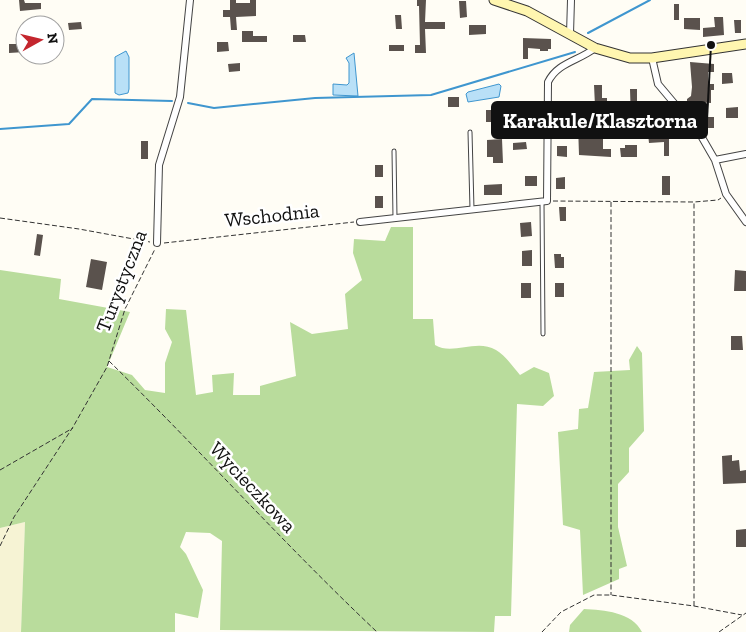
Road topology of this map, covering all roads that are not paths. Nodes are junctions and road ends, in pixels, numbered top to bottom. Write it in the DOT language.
graph roads {
  1 [pos="190,0"];
  2 [pos="494,0"];
  3 [pos="571,0"];
  4 [pos="570,34"];
  5 [pos="746,44"];
  6 [pos="595,48"];
  7 [pos="652,58"];
  8 [pos="470,132"];
  9 [pos="394,151"];
  10 [pos="746,154"];
  11 [pos="715,160"];
  12 [pos="545,201"];
  13 [pos="472,210"];
  14 [pos="395,218"];
  15 [pos="360,222"];
  16 [pos="746,222"];
  17 [pos="157,243"];
  18 [pos="543,334"];
  1 -- 17 [label="street, Turystyczna"];
  2 -- 4 [label="street"];
  3 -- 4 [label="street"];
  4 -- 6 [label="street"];
  5 -- 7 [label="street"];
  6 -- 7 [label="street"];
  6 -- 12 [label="street"];
  7 -- 11 [label="street"];
  8 -- 13 [label="lane"];
  9 -- 14 [label="lane"];
  10 -- 11 [label="street"];
  11 -- 16 [label="street"];
  12 -- 13 [label="street"];
  12 -- 18 [label="lane"];
  13 -- 14 [label="street"];
  14 -- 15 [label="street"];
}
